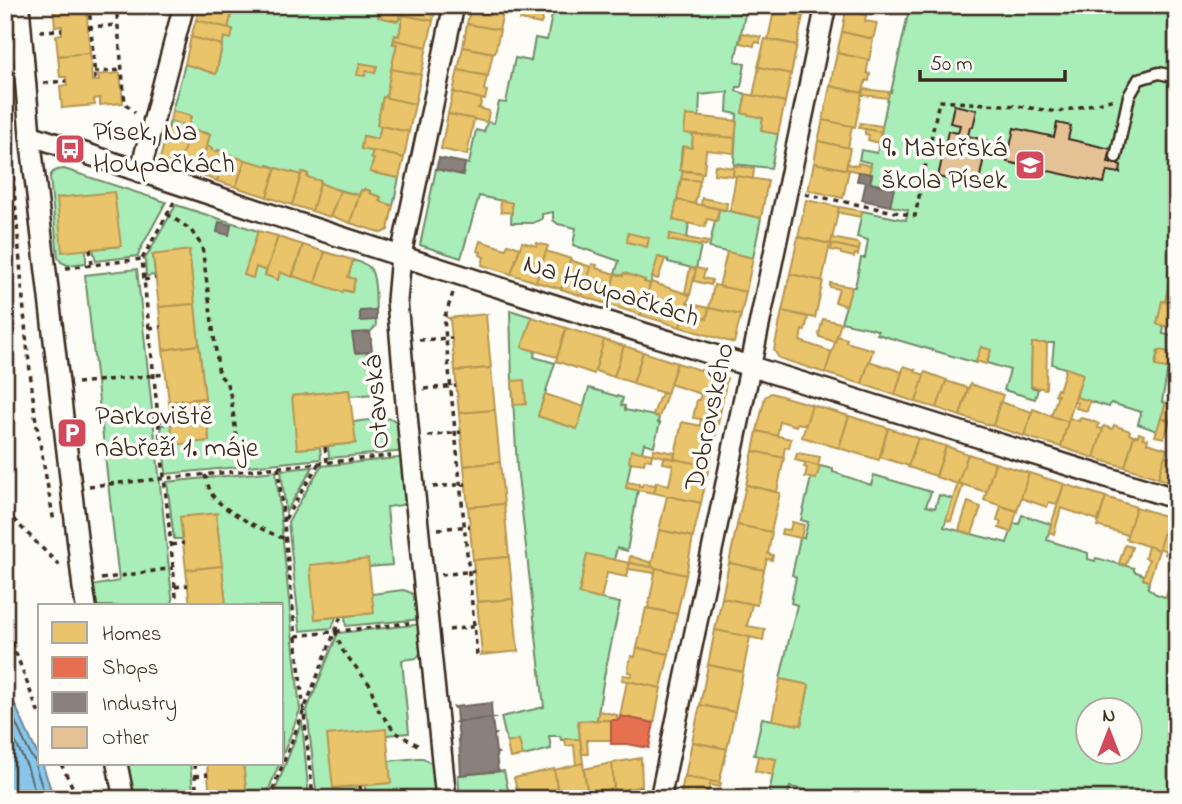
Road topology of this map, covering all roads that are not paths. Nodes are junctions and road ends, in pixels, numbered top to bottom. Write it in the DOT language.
graph roads {
  1 [pos="19,5"];
  2 [pos="184,5"];
  3 [pos="454,5"];
  4 [pos="827,5"];
  5 [pos="1177,77"];
  6 [pos="30,135"];
  7 [pos="1116,157"];
  8 [pos="140,172"];
  9 [pos="401,255"];
  10 [pos="750,366"];
  11 [pos="1177,499"];
  12 [pos="86,604"];
  13 [pos="117,766"];
  14 [pos="652,793"];
  15 [pos="124,799"];
  16 [pos="446,799"];
  1 -- 6 [label="street"];
  2 -- 8 [label="street"];
  3 -- 9 [label="street, Otavská"];
  4 -- 10 [label="street, Dobrovského"];
  5 -- 7 [label="lane"];
  6 -- 8 [label="street, Na Houpačkách"];
  6 -- 12 [label="street"];
  8 -- 9 [label="street, Na Houpačkách"];
  9 -- 10 [label="street, Na Houpačkách"];
  9 -- 16 [label="street, Otavská"];
  10 -- 11 [label="street, Na Houpačkách"];
  10 -- 14 [label="street, Dobrovského"];
  13 -- 15 [label="street"];
}
